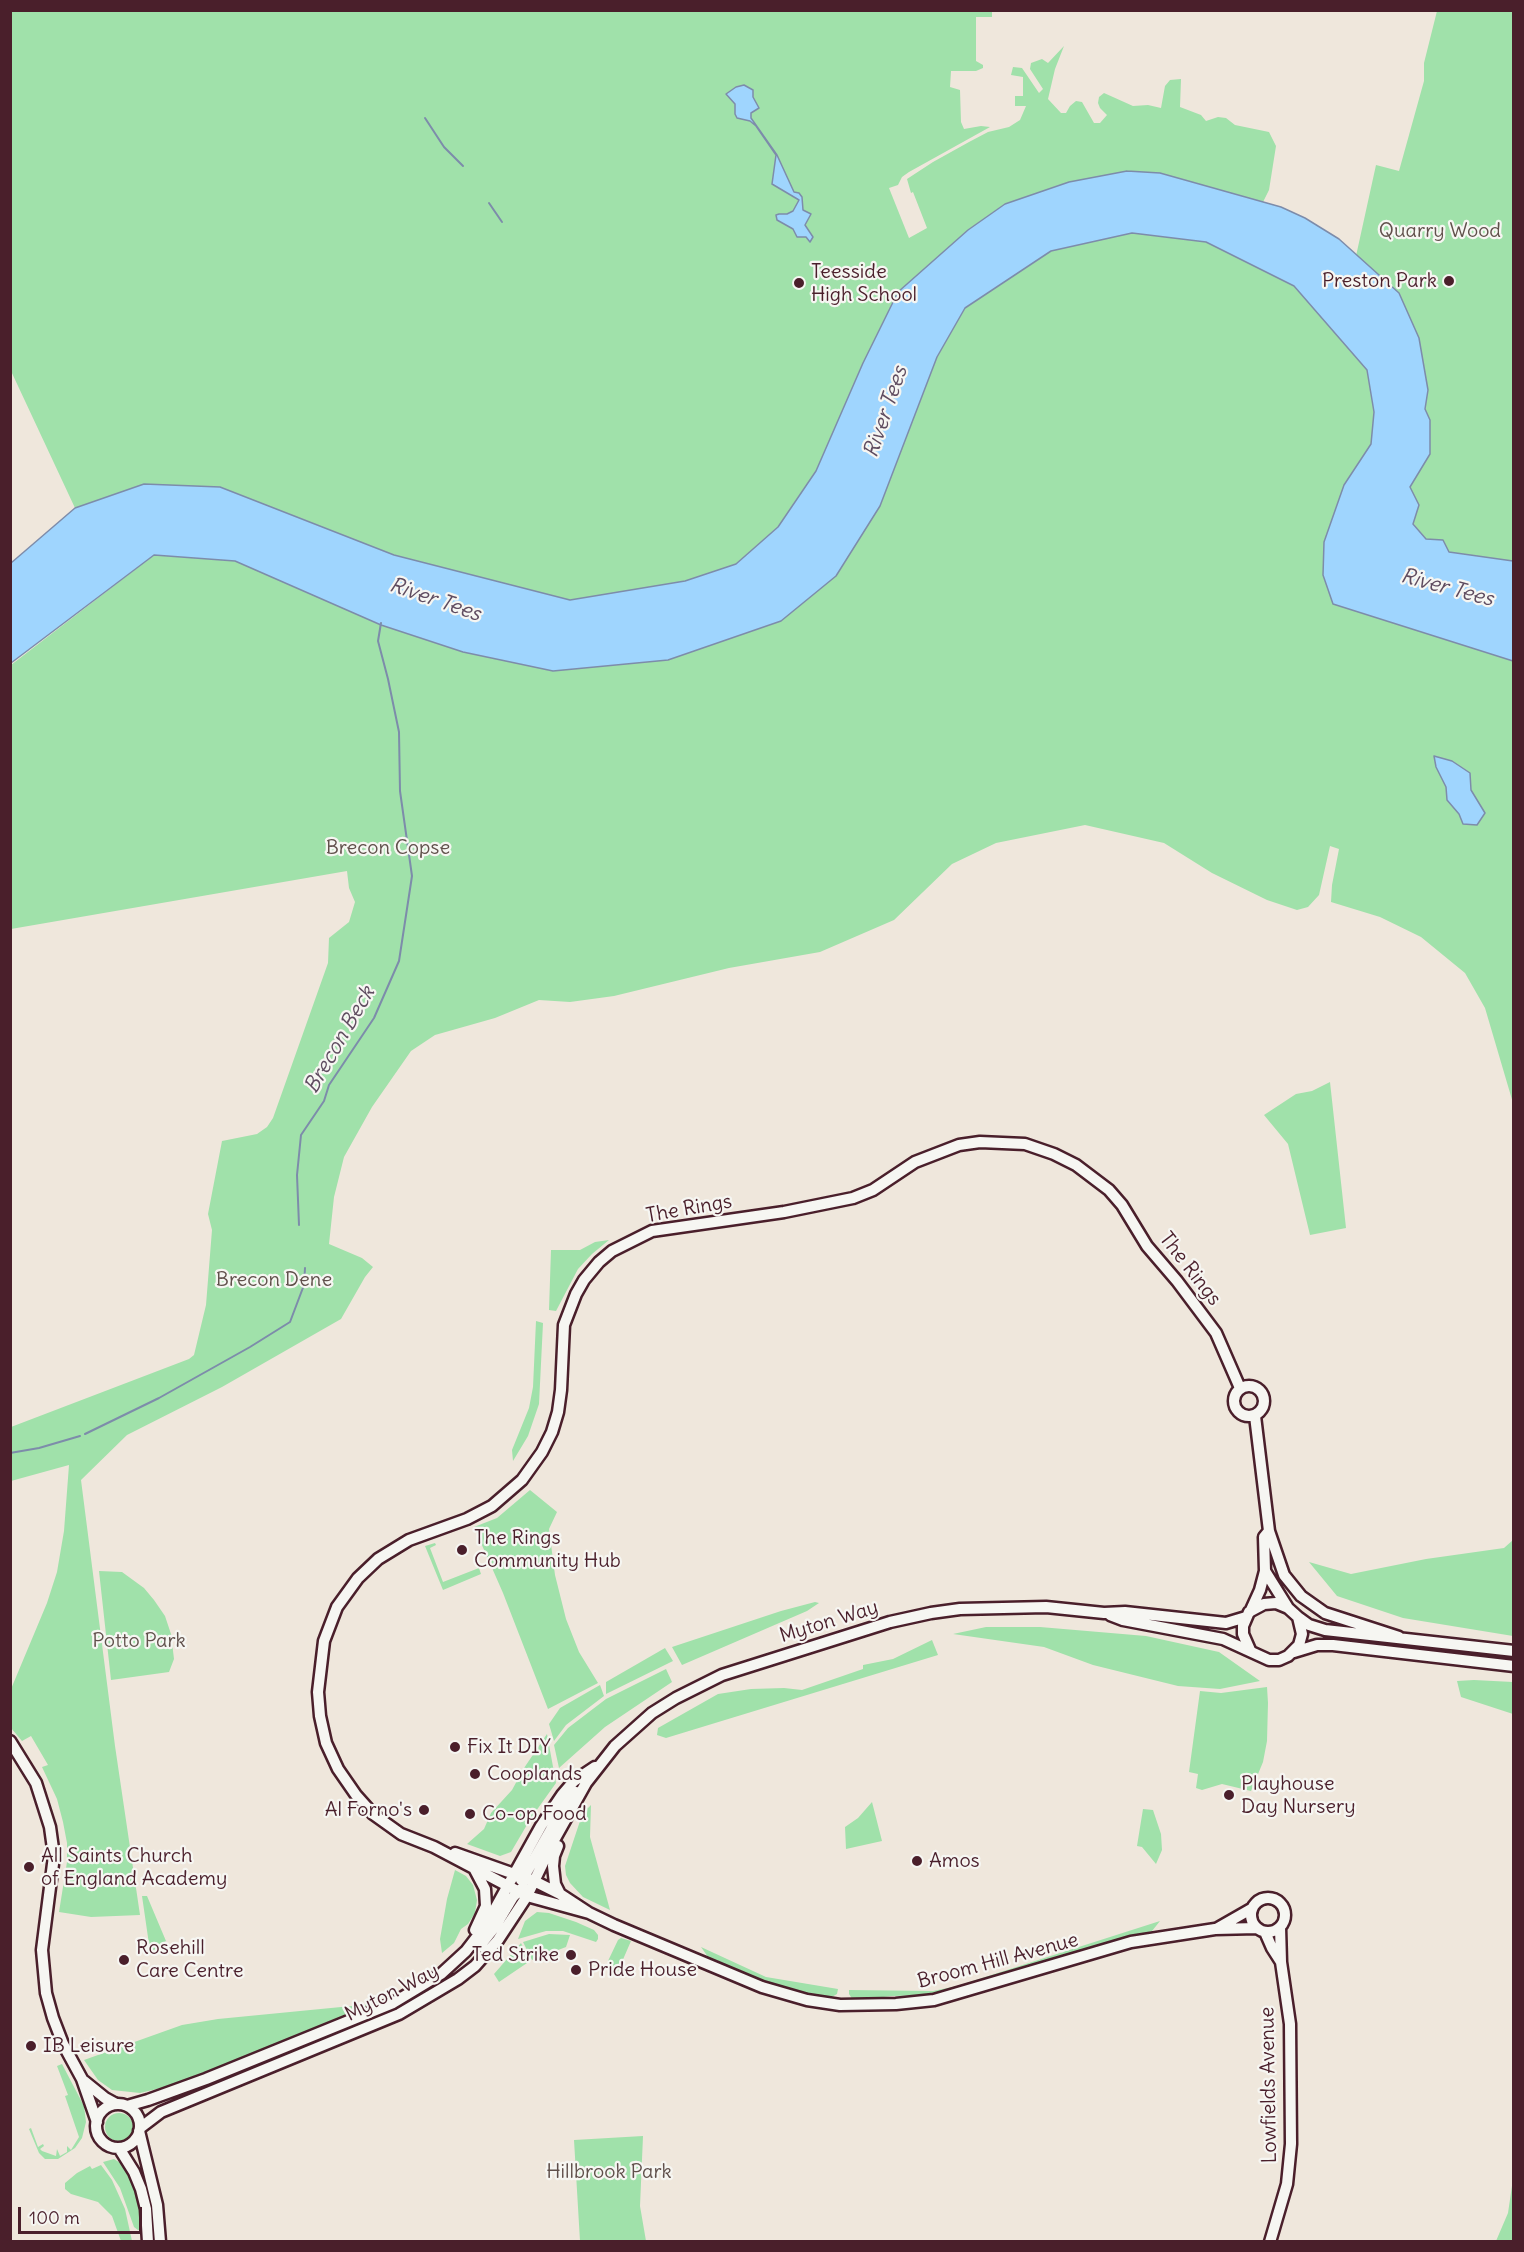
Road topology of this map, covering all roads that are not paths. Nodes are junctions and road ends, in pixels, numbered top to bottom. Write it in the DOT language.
graph roads {
  1 [pos="1240,1388"];
  2 [pos="1255,1416"];
  3 [pos="1269,1531"];
  4 [pos="1265,1571"];
  5 [pos="1288,1608"];
  6 [pos="1104,1613"];
  7 [pos="1248,1614"];
  8 [pos="1298,1617"];
  9 [pos="1399,1637"];
  10 [pos="1250,1650"];
  11 [pos="1514,1651"];
  12 [pos="1294,1652"];
  13 [pos="1514,1666"];
  14 [pos="10,1742"];
  15 [pos="597,1765"];
  16 [pos="586,1782"];
  17 [pos="570,1811"];
  18 [pos="434,1847"];
  19 [pos="475,1869"];
  20 [pos="521,1884"];
  21 [pos="561,1894"];
  22 [pos="1251,1909"];
  23 [pos="589,1913"];
  24 [pos="1280,1927"];
  25 [pos="1215,1929"];
  26 [pos="1261,1930"];
  27 [pos="457,1960"];
  28 [pos="1281,1962"];
  29 [pos="82,2079"];
  30 [pos="122,2105"];
  31 [pos="96,2122"];
  32 [pos="140,2130"];
  33 [pos="119,2148"];
  34 [pos="148,2241"];
  35 [pos="160,2241"];
  36 [pos="1270,2241"];
  1 -- 2 [label="street, The Rings"];
  1 -- 2 [label="street"];
  1 -- 18 [label="street, The Rings"];
  2 -- 3 [label="street"];
  3 -- 4 [label="street"];
  3 -- 9 [label="street"];
  4 -- 5 [label="street"];
  4 -- 7 [label="street"];
  5 -- 7 [label="street"];
  5 -- 8 [label="street"];
  6 -- 7 [label="street, Myton Way"];
  6 -- 10 [label="street, Myton Way"];
  6 -- 15 [label="street, Myton Way"];
  7 -- 10 [label="street"];
  8 -- 9 [label="street"];
  8 -- 12 [label="street"];
  9 -- 11 [label="street"];
  10 -- 12 [label="street"];
  12 -- 13 [label="street"];
  14 -- 29 [label="street"];
  15 -- 16 [label="street, Myton Way"];
  15 -- 20 [label="street, Myton Way"];
  16 -- 17 [label="street, Myton Way"];
  16 -- 20 [label="street"];
  17 -- 20 [label="street, Myton Way"];
  17 -- 21 [label="street"];
  18 -- 19 [label="street, The Rings"];
  18 -- 20 [label="street, The Rings"];
  19 -- 20 [label="street, The Rings"];
  19 -- 27 [label="street"];
  20 -- 21 [label="street, Broom Hill Avenue"];
  20 -- 23 [label="street, Broom Hill Avenue"];
  20 -- 27 [label="street, Myton Way"];
  20 -- 32 [label="street, Myton Way"];
  21 -- 23 [label="street, Broom Hill Avenue"];
  22 -- 24 [label="street"];
  22 -- 25 [label="street, Broom Hill Avenue"];
  22 -- 26 [label="street"];
  23 -- 25 [label="street, Broom Hill Avenue"];
  24 -- 26 [label="street"];
  24 -- 28 [label="street, Lowfields Avenue"];
  25 -- 26 [label="street, Broom Hill Avenue"];
  26 -- 28 [label="street, Lowfields Avenue"];
  27 -- 30 [label="street, Myton Way"];
  28 -- 36 [label="street, Lowfields Avenue"];
  29 -- 30 [label="street"];
  29 -- 31 [label="street"];
  30 -- 31 [label="street"];
  30 -- 32 [label="street"];
  31 -- 33 [label="street"];
  32 -- 33 [label="street"];
  32 -- 35 [label="street"];
  33 -- 34 [label="street"];
}
